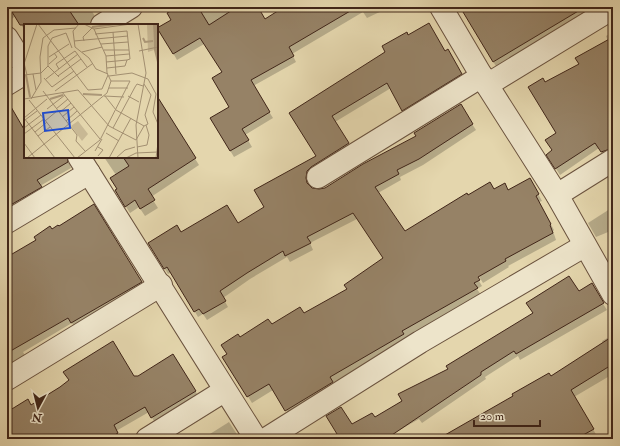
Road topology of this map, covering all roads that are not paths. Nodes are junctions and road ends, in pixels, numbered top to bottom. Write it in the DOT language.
graph roads {
  1 [pos="131,7"];
  2 [pos="441,7"];
  3 [pos="613,8"];
  4 [pos="104,24"];
  5 [pos="7,38"];
  6 [pos="24,65"];
  7 [pos="24,74"];
  8 [pos="484,80"];
  9 [pos="7,84"];
  10 [pos="613,160"];
  11 [pos="84,165"];
  12 [pos="318,177"];
  13 [pos="556,195"];
  14 [pos="7,222"];
  15 [pos="584,246"];
  16 [pos="161,286"];
  17 [pos="613,294"];
  18 [pos="7,379"];
  19 [pos="224,391"];
  20 [pos="147,439"];
  21 [pos="256,439"];
  22 [pos="266,439"];
  1 -- 4 [label="street"];
  2 -- 8 [label="street"];
  3 -- 8 [label="street"];
  5 -- 6 [label="street"];
  7 -- 9 [label="street"];
  8 -- 12 [label="street"];
  8 -- 13 [label="street"];
  10 -- 13 [label="street"];
  11 -- 14 [label="street"];
  11 -- 16 [label="street"];
  13 -- 15 [label="street"];
  15 -- 17 [label="street"];
  15 -- 22 [label="street"];
  16 -- 18 [label="street"];
  16 -- 19 [label="street"];
  19 -- 20 [label="street"];
  19 -- 21 [label="street"];
}
